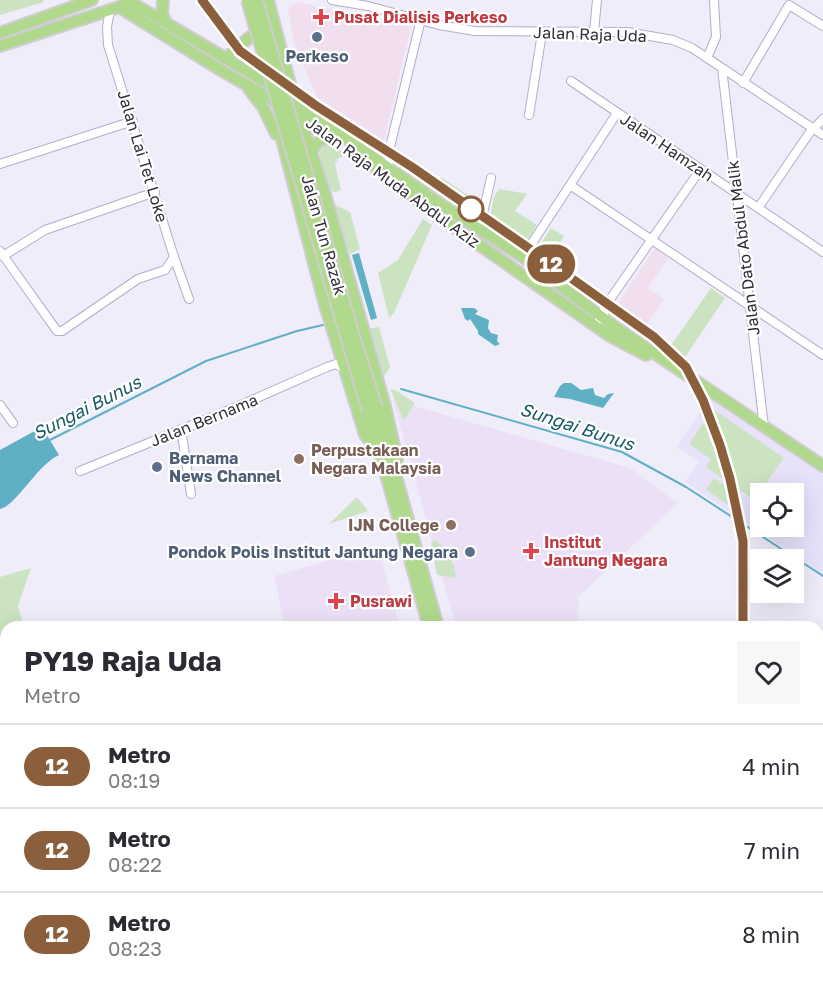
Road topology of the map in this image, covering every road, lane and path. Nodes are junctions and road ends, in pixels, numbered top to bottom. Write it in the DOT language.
graph roads {
  1 [pos="92,0"];
  2 [pos="164,0"];
  3 [pos="245,0"];
  4 [pos="257,0"];
  5 [pos="268,0"];
  6 [pos="332,0"];
  7 [pos="597,0"];
  8 [pos="714,0"];
  9 [pos="369,3"];
  10 [pos="126,4"];
  11 [pos="421,19"];
  12 [pos="166,23"];
  13 [pos="823,26"];
  14 [pos="594,32"];
  15 [pos="0,33"];
  16 [pos="542,33"];
  17 [pos="253,35"];
  18 [pos="0,46"];
  19 [pos="224,58"];
  20 [pos="707,58"];
  21 [pos="722,68"];
  22 [pos="571,81"];
  23 [pos="242,82"];
  24 [pos="267,83"];
  25 [pos="743,83"];
  26 [pos="272,99"];
  27 [pos="294,99"];
  28 [pos="617,113"];
  29 [pos="298,114"];
  30 [pos="529,115"];
  31 [pos="823,119"];
  32 [pos="132,121"];
  33 [pos="814,129"];
  34 [pos="823,135"];
  35 [pos="335,137"];
  36 [pos="390,147"];
  37 [pos="287,156"];
  38 [pos="311,156"];
  39 [pos="375,159"];
  40 [pos="0,164"];
  41 [pos="700,170"];
  42 [pos="385,171"];
  43 [pos="491,178"];
  44 [pos="570,185"];
  45 [pos="155,192"];
  46 [pos="737,195"];
  47 [pos="328,207"];
  48 [pos="301,208"];
  49 [pos="758,208"];
  50 [pos="476,228"];
  51 [pos="652,240"];
  52 [pos="823,252"];
  53 [pos="2,254"];
  54 [pos="523,257"];
  55 [pos="174,258"];
  56 [pos="189,299"];
  57 [pos="750,306"];
  58 [pos="597,317"];
  59 [pos="341,352"];
  60 [pos="823,355"];
  61 [pos="327,367"];
  62 [pos="346,370"];
  63 [pos="0,405"];
  64 [pos="372,410"];
  65 [pos="13,423"];
  66 [pos="764,427"];
  67 [pos="181,429"];
  68 [pos="380,454"];
  69 [pos="823,466"];
  70 [pos="394,468"];
  71 [pos="80,471"];
  72 [pos="190,490"];
  73 [pos="427,621"];
  74 [pos="436,621"];
  1 -- 15 [label="main road"];
  2 -- 12 [label="main road"];
  3 -- 17 [label="main road, Jalan Tun Razak"];
  3 -- 64 [label="main road, Jalan Tun Razak, bridge"];
  4 -- 64 [label="main road, Jalan Tun Razak, bridge"];
  5 -- 27 [label="main road, Jalan Tun Razak"];
  6 -- 9 [label="street, Jalan Raja Uda"];
  7 -- 14 [label="street"];
  8 -- 20 [label="street"];
  9 -- 11 [label="street, Jalan Raja Uda"];
  10 -- 12 [label="main road, Jalan Raja Muda Abdul Aziz"];
  10 -- 18 [label="main road"];
  10 -- 23 [label="main road, Jalan Raja Muda Abdul Aziz"];
  10 -- 32 [label="street, Jalan Lai Tet Loke"];
  11 -- 16 [label="street, Jalan Raja Uda"];
  11 -- 36 [label="street"];
  12 -- 19 [label="main road, Jalan Raja Muda Abdul Aziz"];
  13 -- 25 [label="street"];
  14 -- 16 [label="street, Jalan Raja Uda"];
  14 -- 20 [label="street, Jalan Raja Uda"];
  16 -- 30 [label="street"];
  17 -- 19 [label="main road"];
  17 -- 24 [label="main road, Jalan Tun Razak"];
  19 -- 24 [label="main road, Jalan Raja Muda Abdul Aziz"];
  20 -- 21 [label="street, Jalan Raja Uda"];
  21 -- 25 [label="street, Jalan Raja Uda"];
  21 -- 46 [label="street, Jalan Dato Abdul Malik"];
  22 -- 28 [label="street, Jalan Hamzah"];
  23 -- 26 [label="main road, Jalan Raja Muda Abdul Aziz"];
  23 -- 37 [label="main road"];
  24 -- 26 [label="main road, Jalan Tun Razak"];
  24 -- 27 [label="main road, Jalan Raja Muda Abdul Aziz"];
  25 -- 33 [label="street, Jalan Raja Uda"];
  26 -- 29 [label="main road, Jalan Raja Muda Abdul Aziz"];
  26 -- 37 [label="main road, Jalan Tun Razak"];
  27 -- 29 [label="main road, Jalan Tun Razak"];
  27 -- 39 [label="main road, Jalan Raja Muda Abdul Aziz"];
  28 -- 41 [label="street, Jalan Hamzah"];
  28 -- 44 [label="street"];
  29 -- 35 [label="main road, Jalan Raja Muda Abdul Aziz"];
  29 -- 38 [label="main road, Jalan Tun Razak"];
  31 -- 33 [label="street"];
  32 -- 40 [label="street"];
  32 -- 45 [label="street, Jalan Lai Tet Loke"];
  33 -- 34 [label="street, Jalan Raja Uda"];
  33 -- 49 [label="street"];
  35 -- 38 [label="main road"];
  35 -- 42 [label="main road, Jalan Raja Muda Abdul Aziz"];
  36 -- 39 [label="street"];
  36 -- 42 [label="street"];
  37 -- 48 [label="main road, Jalan Tun Razak"];
  38 -- 47 [label="main road, Jalan Tun Razak"];
  39 -- 42 [label="main road, Jalan Raja Muda Abdul Aziz"];
  41 -- 46 [label="street, Jalan Hamzah"];
  41 -- 51 [label="street"];
  42 -- 50 [label="main road, Jalan Raja Muda Abdul Aziz"];
  42 -- 58 [label="main road, Jalan Raja Muda Abdul Aziz"];
  43 -- 50 [label="street"];
  44 -- 51 [label="street"];
  44 -- 54 [label="street"];
  45 -- 53 [label="street"];
  45 -- 55 [label="street, Jalan Lai Tet Loke"];
  46 -- 49 [label="street, Jalan Hamzah"];
  46 -- 57 [label="street, Jalan Dato Abdul Malik"];
  47 -- 48 [label="main road"];
  47 -- 70 [label="main road, Jalan Tun Razak"];
  48 -- 59 [label="main road, Jalan Tun Razak"];
  49 -- 52 [label="street, Jalan Hamzah"];
  50 -- 54 [label="main road, Jalan Raja Muda Abdul Aziz"];
  51 -- 57 [label="street"];
  51 -- 58 [label="street"];
  53 -- 55 [label="street"];
  54 -- 58 [label="main road, Jalan Raja Muda Abdul Aziz"];
  55 -- 56 [label="street, Jalan Lai Tet Loke"];
  57 -- 60 [label="street"];
  57 -- 66 [label="street, Jalan Dato Abdul Malik"];
  58 -- 66 [label="main road, Jalan Raja Muda Abdul Aziz"];
  59 -- 61 [label="street, Jalan Bernama"];
  59 -- 62 [label="main road, Jalan Tun Razak"];
  61 -- 62 [label="street"];
  61 -- 67 [label="street, Jalan Bernama"];
  62 -- 68 [label="main road, Jalan Tun Razak"];
  63 -- 65 [label="street"];
  64 -- 68 [label="main road, Jalan Tun Razak"];
  64 -- 70 [label="main road, Jalan Tun Razak"];
  66 -- 69 [label="main road, Jalan Raja Muda Abdul Aziz"];
  67 -- 71 [label="street, Jalan Bernama"];
  67 -- 72 [label="street"];
  68 -- 73 [label="main road, Jalan Tun Razak"];
  70 -- 74 [label="main road, Jalan Tun Razak"];
}
